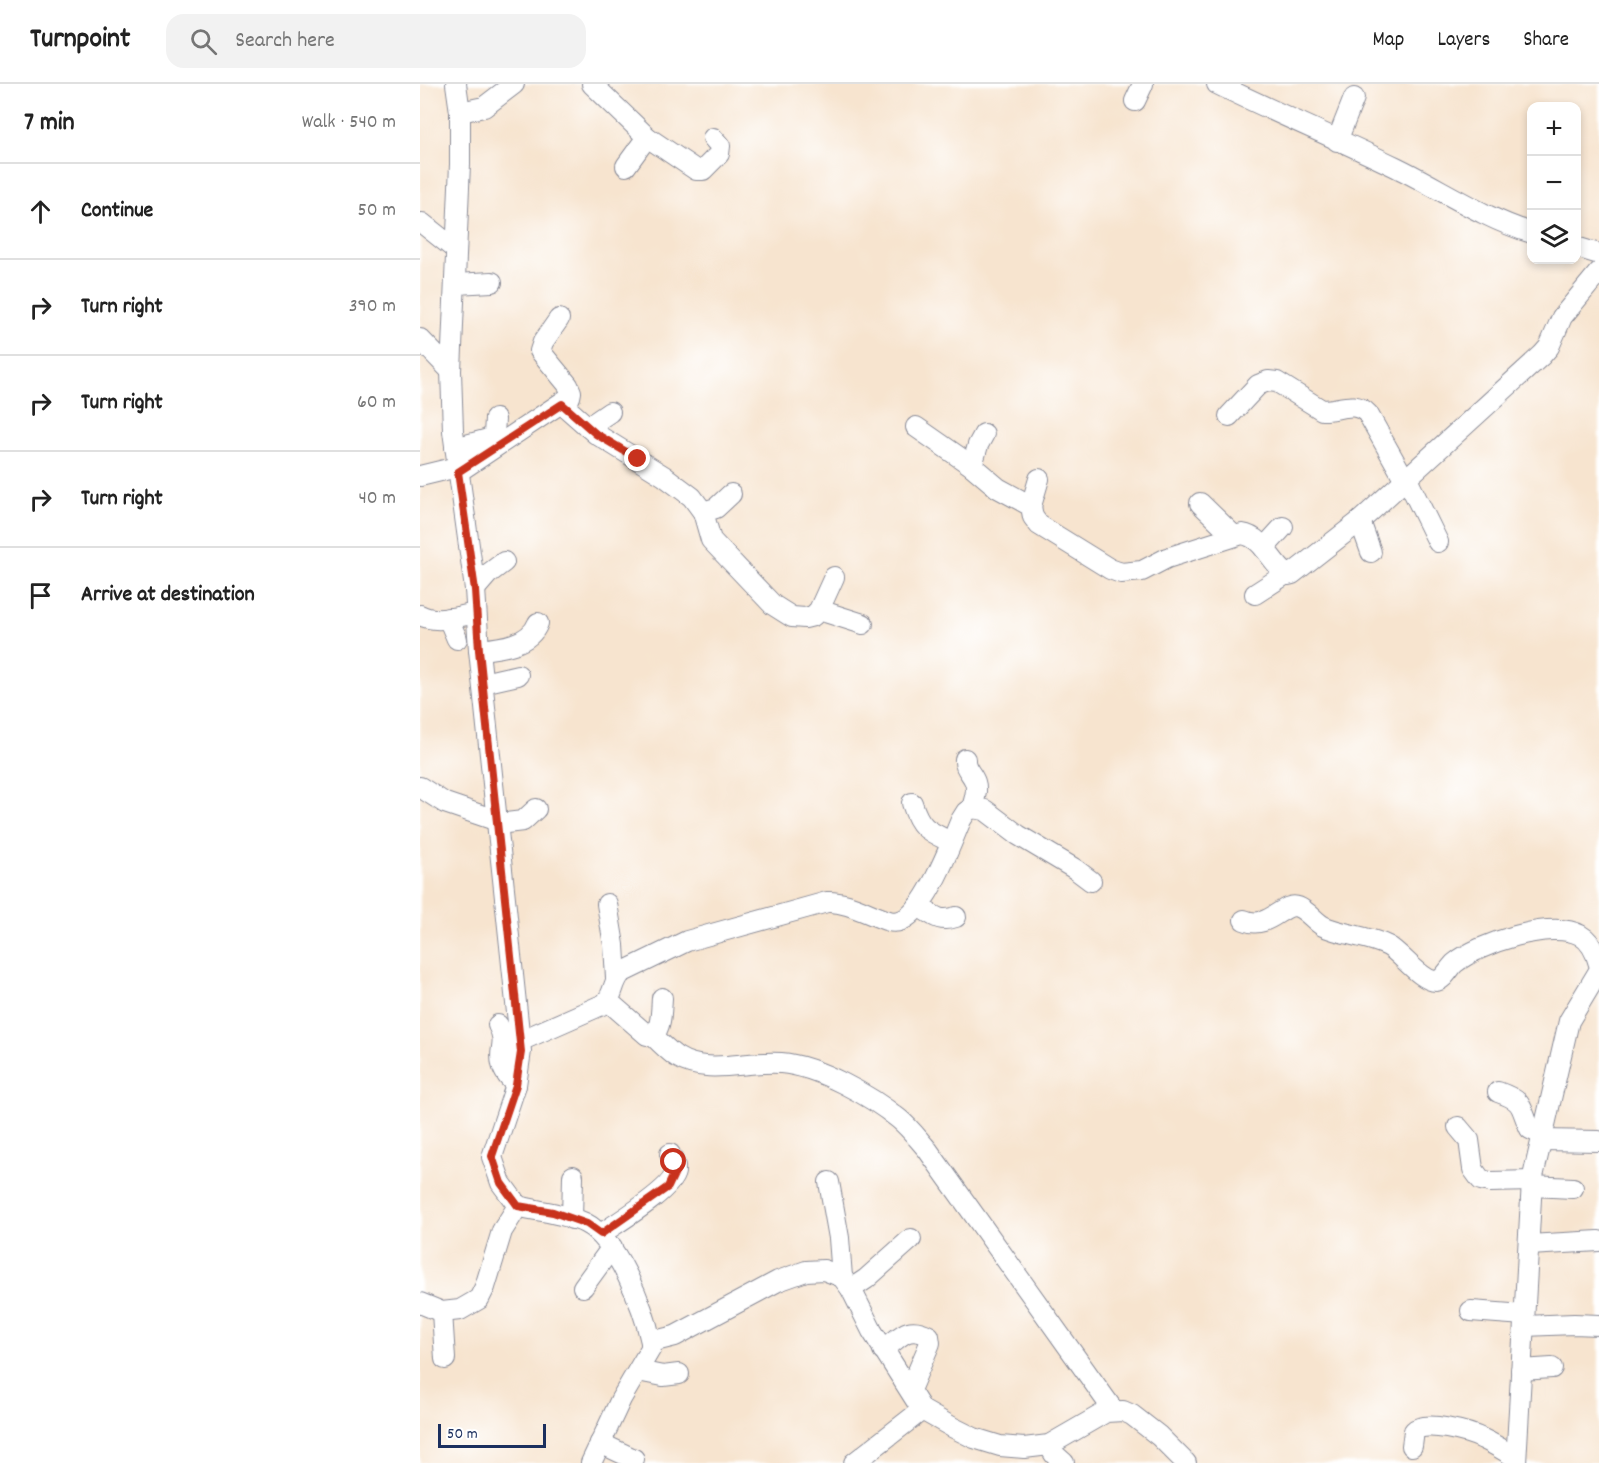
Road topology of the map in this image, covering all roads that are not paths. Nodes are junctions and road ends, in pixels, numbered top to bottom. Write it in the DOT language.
graph roads {
  1 [pos="456,84"];
  2 [pos="514,84"];
  3 [pos="592,84"];
  4 [pos="1217,84"];
  5 [pos="1354,98"];
  6 [pos="459,112"];
  7 [pos="647,136"];
  8 [pos="713,138"];
  9 [pos="1337,141"];
  10 [pos="626,166"];
  11 [pos="422,223"];
  12 [pos="1527,231"];
  13 [pos="1581,249"];
  14 [pos="456,250"];
  15 [pos="1599,254"];
  16 [pos="1599,272"];
  17 [pos="492,282"];
  18 [pos="456,284"];
  19 [pos="559,319"];
  20 [pos="420,339"];
  21 [pos="452,371"];
  22 [pos="562,404"];
  23 [pos="610,412"];
  24 [pos="1229,416"];
  25 [pos="495,419"];
  26 [pos="916,427"];
  27 [pos="588,428"];
  28 [pos="984,434"];
  29 [pos="457,462"];
  30 [pos="972,466"];
  31 [pos="420,476"];
  32 [pos="1039,479"];
  33 [pos="1406,480"];
  34 [pos="731,494"];
  35 [pos="1200,503"];
  36 [pos="1031,506"];
  37 [pos="703,512"];
  38 [pos="1360,521"];
  39 [pos="1283,527"];
  40 [pos="1234,536"];
  41 [pos="1438,542"];
  42 [pos="1264,548"];
  43 [pos="1371,552"];
  44 [pos="504,561"];
  45 [pos="1286,574"];
  46 [pos="834,577"];
  47 [pos="475,590"];
  48 [pos="1255,594"];
  49 [pos="819,610"];
  50 [pos="476,613"];
  51 [pos="420,615"];
  52 [pos="448,618"];
  53 [pos="538,623"];
  54 [pos="863,624"];
  55 [pos="457,639"];
  56 [pos="479,650"];
  57 [pos="518,675"];
  58 [pos="483,683"];
  59 [pos="965,759"];
  60 [pos="423,794"];
  61 [pos="912,803"];
  62 [pos="536,808"];
  63 [pos="972,808"];
  64 [pos="498,823"];
  65 [pos="951,842"];
  66 [pos="1091,881"];
  67 [pos="607,904"];
  68 [pos="918,906"];
  69 [pos="956,917"];
  70 [pos="1244,920"];
  71 [pos="1599,964"];
  72 [pos="1599,971"];
  73 [pos="616,978"];
  74 [pos="662,998"];
  75 [pos="608,1001"];
  76 [pos="498,1025"];
  77 [pos="653,1036"];
  78 [pos="520,1041"];
  79 [pos="516,1085"];
  80 [pos="1498,1092"];
  81 [pos="1458,1127"];
  82 [pos="1542,1138"];
  83 [pos="1599,1141"];
  84 [pos="670,1154"];
  85 [pos="573,1176"];
  86 [pos="829,1182"];
  87 [pos="1532,1183"];
  88 [pos="1573,1188"];
  89 [pos="518,1206"];
  90 [pos="572,1219"];
  91 [pos="911,1239"];
  92 [pos="607,1241"];
  93 [pos="1599,1241"];
  94 [pos="1529,1245"];
  95 [pos="846,1283"];
  96 [pos="583,1287"];
  97 [pos="420,1303"];
  98 [pos="1471,1311"];
  99 [pos="442,1312"];
  100 [pos="1524,1321"];
  101 [pos="1599,1325"];
  102 [pos="651,1342"];
  103 [pos="884,1350"];
  104 [pos="445,1359"];
  105 [pos="1552,1368"];
  106 [pos="1521,1370"];
  107 [pos="638,1371"];
  108 [pos="679,1374"];
  109 [pos="910,1390"];
  110 [pos="922,1410"];
  111 [pos="1114,1411"];
  112 [pos="600,1443"];
  113 [pos="1049,1445"];
  114 [pos="1412,1446"];
  115 [pos="634,1459"];
  116 [pos="1516,1460"];
  117 [pos="591,1463"];
  118 [pos="854,1463"];
  119 [pos="1064,1463"];
  120 [pos="1186,1463"];
  1 -- 6 [label="street"];
  2 -- 6 [label="street"];
  3 -- 7 [label="street"];
  4 -- 9 [label="street"];
  5 -- 9 [label="street"];
  6 -- 14 [label="street"];
  7 -- 8 [label="street"];
  7 -- 10 [label="street"];
  9 -- 12 [label="street"];
  11 -- 14 [label="street"];
  13 -- 15 [label="street"];
  14 -- 18 [label="street"];
  16 -- 33 [label="street"];
  17 -- 18 [label="street"];
  18 -- 21 [label="street"];
  19 -- 22 [label="street"];
  20 -- 21 [label="street"];
  21 -- 29 [label="street"];
  22 -- 27 [label="street"];
  22 -- 29 [label="street"];
  23 -- 27 [label="street"];
  24 -- 33 [label="street"];
  25 -- 29 [label="street"];
  26 -- 30 [label="street"];
  27 -- 37 [label="street"];
  28 -- 30 [label="street"];
  29 -- 31 [label="street"];
  29 -- 47 [label="street"];
  30 -- 36 [label="street"];
  32 -- 36 [label="street"];
  33 -- 38 [label="street"];
  33 -- 41 [label="street"];
  34 -- 37 [label="street"];
  35 -- 40 [label="street"];
  36 -- 40 [label="street"];
  37 -- 49 [label="street"];
  38 -- 43 [label="street"];
  38 -- 45 [label="street"];
  39 -- 42 [label="street"];
  40 -- 42 [label="street"];
  42 -- 45 [label="street"];
  44 -- 47 [label="street"];
  45 -- 48 [label="street"];
  46 -- 49 [label="street"];
  47 -- 50 [label="street"];
  49 -- 54 [label="street"];
  50 -- 52 [label="street"];
  50 -- 56 [label="street"];
  51 -- 52 [label="street"];
  52 -- 55 [label="street"];
  53 -- 56 [label="street"];
  56 -- 58 [label="street"];
  57 -- 58 [label="street"];
  58 -- 64 [label="street"];
  59 -- 63 [label="street"];
  60 -- 64 [label="street"];
  61 -- 65 [label="street"];
  62 -- 64 [label="street"];
  63 -- 65 [label="street"];
  63 -- 66 [label="street"];
  64 -- 78 [label="street"];
  65 -- 68 [label="street"];
  67 -- 73 [label="street"];
  68 -- 69 [label="street"];
  68 -- 73 [label="street"];
  70 -- 71 [label="street"];
  72 -- 82 [label="street"];
  73 -- 75 [label="street"];
  74 -- 77 [label="street"];
  75 -- 77 [label="street"];
  75 -- 78 [label="street"];
  76 -- 79 [label="street"];
  77 -- 111 [label="street"];
  78 -- 79 [label="street"];
  79 -- 89 [label="street"];
  80 -- 82 [label="street"];
  81 -- 87 [label="street"];
  82 -- 83 [label="street"];
  82 -- 87 [label="street"];
  84 -- 92 [label="street"];
  85 -- 90 [label="street"];
  86 -- 95 [label="street"];
  87 -- 88 [label="street"];
  87 -- 94 [label="street"];
  89 -- 90 [label="street"];
  89 -- 99 [label="street"];
  90 -- 92 [label="street"];
  91 -- 95 [label="street"];
  92 -- 96 [label="street"];
  92 -- 102 [label="street"];
  93 -- 94 [label="street"];
  94 -- 100 [label="street"];
  95 -- 102 [label="street"];
  95 -- 103 [label="street"];
  97 -- 99 [label="street"];
  98 -- 100 [label="street"];
  99 -- 104 [label="street"];
  100 -- 101 [label="street"];
  100 -- 106 [label="street"];
  102 -- 107 [label="street"];
  103 -- 109 [label="street"];
  103 -- 109 [label="street"];
  105 -- 106 [label="street"];
  106 -- 116 [label="street"];
  107 -- 108 [label="street"];
  107 -- 112 [label="street"];
  109 -- 110 [label="street"];
  110 -- 113 [label="street"];
  110 -- 118 [label="street"];
  111 -- 113 [label="street"];
  111 -- 120 [label="street"];
  112 -- 115 [label="street"];
  112 -- 117 [label="street"];
  113 -- 119 [label="street"];
  114 -- 116 [label="street"];
}
